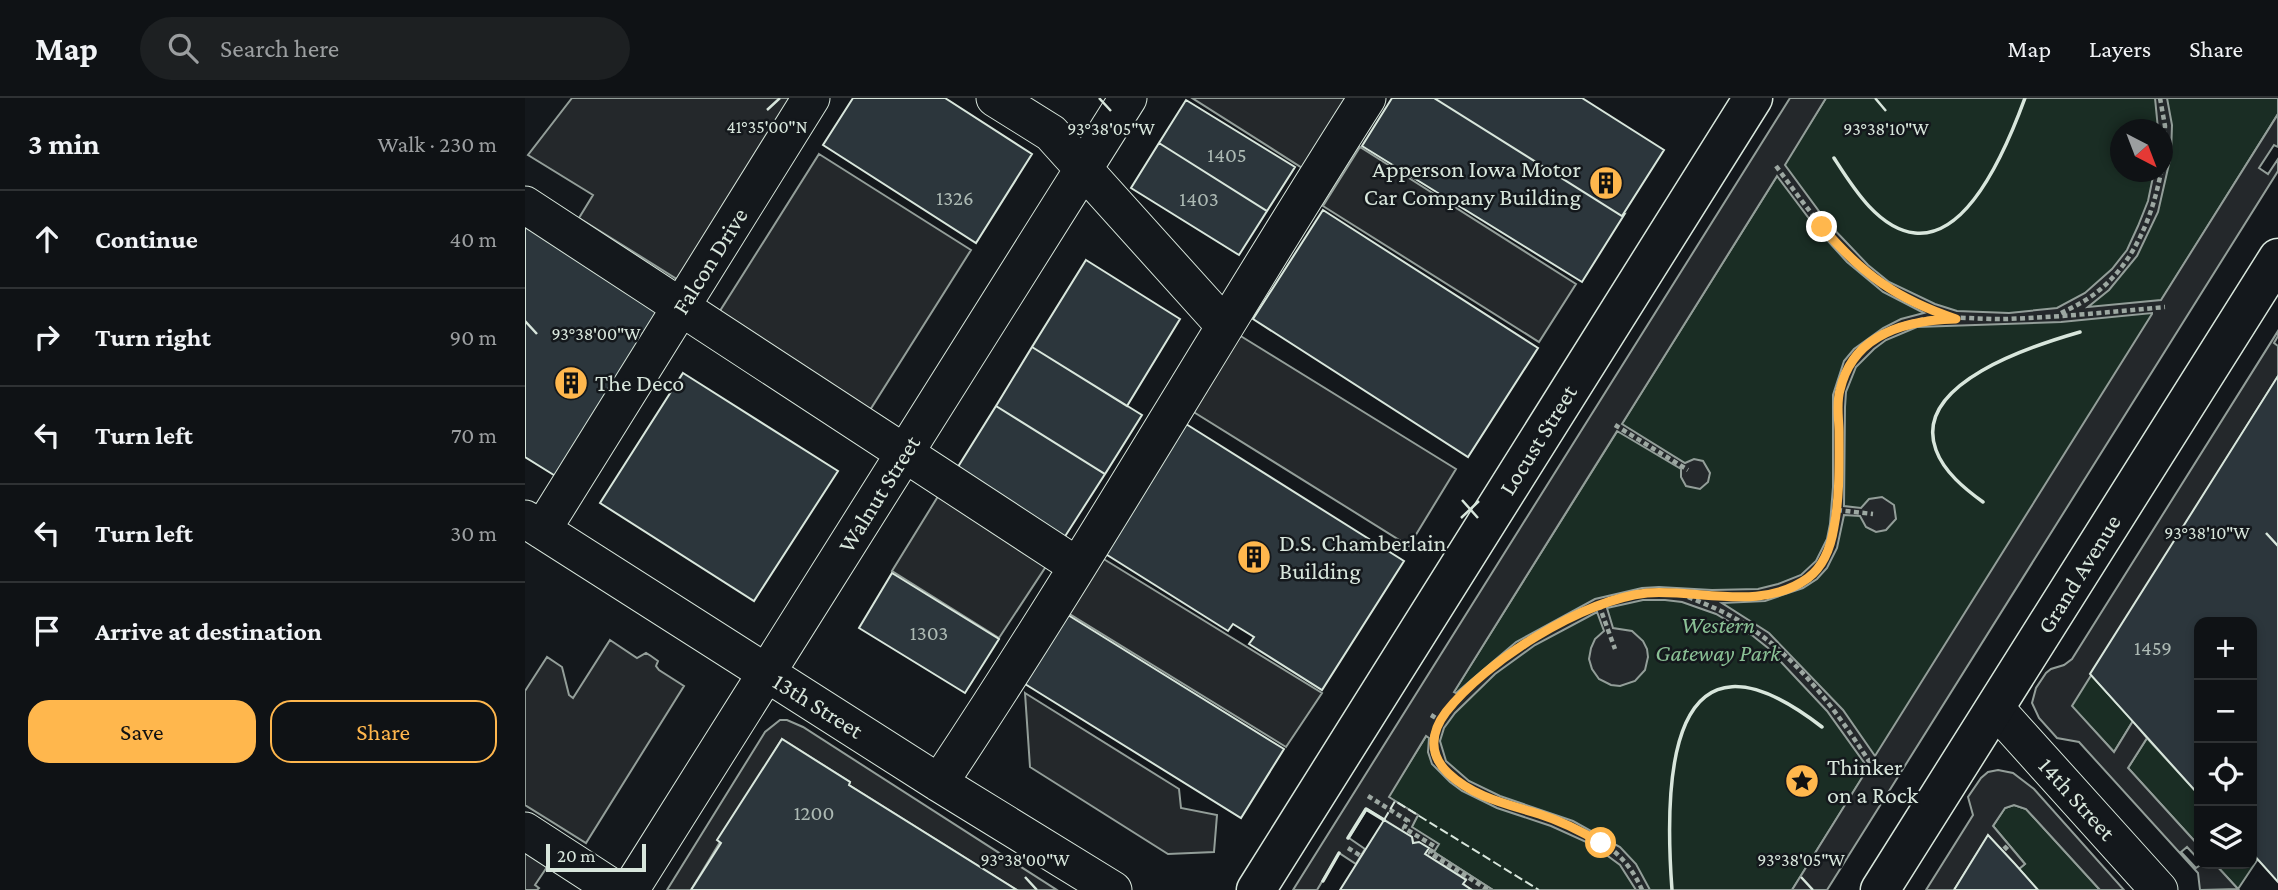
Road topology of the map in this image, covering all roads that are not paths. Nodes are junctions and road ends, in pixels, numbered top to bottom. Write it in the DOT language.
graph roads {
  1 [pos="811,98"];
  2 [pos="995,98"];
  3 [pos="1128,98"];
  4 [pos="1367,98"];
  5 [pos="1753,98"];
  6 [pos="1084,167"];
  7 [pos="525,205"];
  8 [pos="2278,258"];
  9 [pos="682,306"];
  10 [pos="1224,325"];
  11 [pos="906,452"];
  12 [pos="534,525"];
  13 [pos="1077,566"];
  14 [pos="767,673"];
  15 [pos="1995,708"];
  16 [pos="939,783"];
  17 [pos="525,831"];
  18 [pos="617,890"];
  19 [pos="630,890"];
  20 [pos="1113,890"];
  21 [pos="1256,890"];
  22 [pos="1880,890"];
  23 [pos="2159,890"];
  1 -- 9 [label="street, Falcon Drive"];
  2 -- 6 [label="street"];
  3 -- 6 [label="street, Walnut Street"];
  4 -- 10 [label="street"];
  5 -- 21 [label="main road, Locust Street"];
  6 -- 10 [label="street"];
  6 -- 11 [label="street, Walnut Street"];
  7 -- 9 [label="street"];
  8 -- 15 [label="main road, Grand Avenue"];
  9 -- 11 [label="street"];
  9 -- 12 [label="street, Falcon Drive"];
  10 -- 13 [label="street"];
  11 -- 13 [label="street"];
  11 -- 14 [label="street, Walnut Street"];
  12 -- 14 [label="street, 13th Street"];
  13 -- 16 [label="street"];
  14 -- 16 [label="street, 13th Street"];
  14 -- 19 [label="street, Walnut Street"];
  15 -- 22 [label="main road, Grand Avenue"];
  15 -- 23 [label="street, 14th Street"];
  16 -- 20 [label="street, 13th Street"];
  17 -- 18 [label="street"];
}
